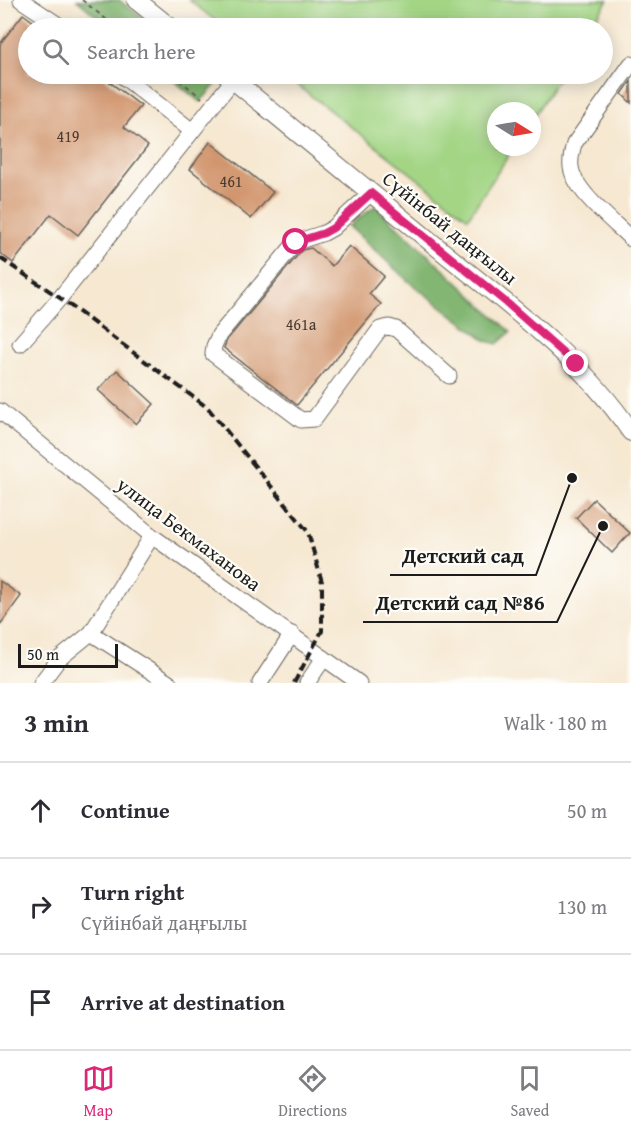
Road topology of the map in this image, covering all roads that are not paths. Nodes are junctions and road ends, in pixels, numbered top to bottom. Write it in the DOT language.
graph roads {
  1 [pos="21,0"];
  2 [pos="136,0"];
  3 [pos="48,18"];
  4 [pos="158,18"];
  5 [pos="631,64"];
  6 [pos="133,84"];
  7 [pos="226,84"];
  8 [pos="239,84"];
  9 [pos="192,131"];
  10 [pos="371,193"];
  11 [pos="631,239"];
  12 [pos="20,344"];
  13 [pos="449,376"];
  14 [pos="0,411"];
  15 [pos="631,432"];
  16 [pos="152,536"];
  17 [pos="91,633"];
  18 [pos="292,634"];
  19 [pos="324,657"];
  20 [pos="41,683"];
  21 [pos="169,683"];
  22 [pos="260,683"];
  23 [pos="308,683"];
  24 [pos="359,683"];
  1 -- 3 [label="street"];
  2 -- 4 [label="main road"];
  5 -- 11 [label="street"];
  6 -- 9 [label="street"];
  7 -- 9 [label="street"];
  8 -- 10 [label="main road, Сүйінбай даңғылы"];
  9 -- 12 [label="street"];
  10 -- 13 [label="street"];
  10 -- 15 [label="main road, Сүйінбай даңғылы"];
  14 -- 16 [label="street, улица Бекмаханова"];
  16 -- 17 [label="street"];
  16 -- 18 [label="street, улица Бекмаханова"];
  17 -- 20 [label="street"];
  17 -- 21 [label="street"];
  18 -- 19 [label="street, улица Бекмаханова"];
  18 -- 22 [label="street"];
  19 -- 23 [label="street"];
  19 -- 24 [label="street, улица Бекмаханова"];
}
